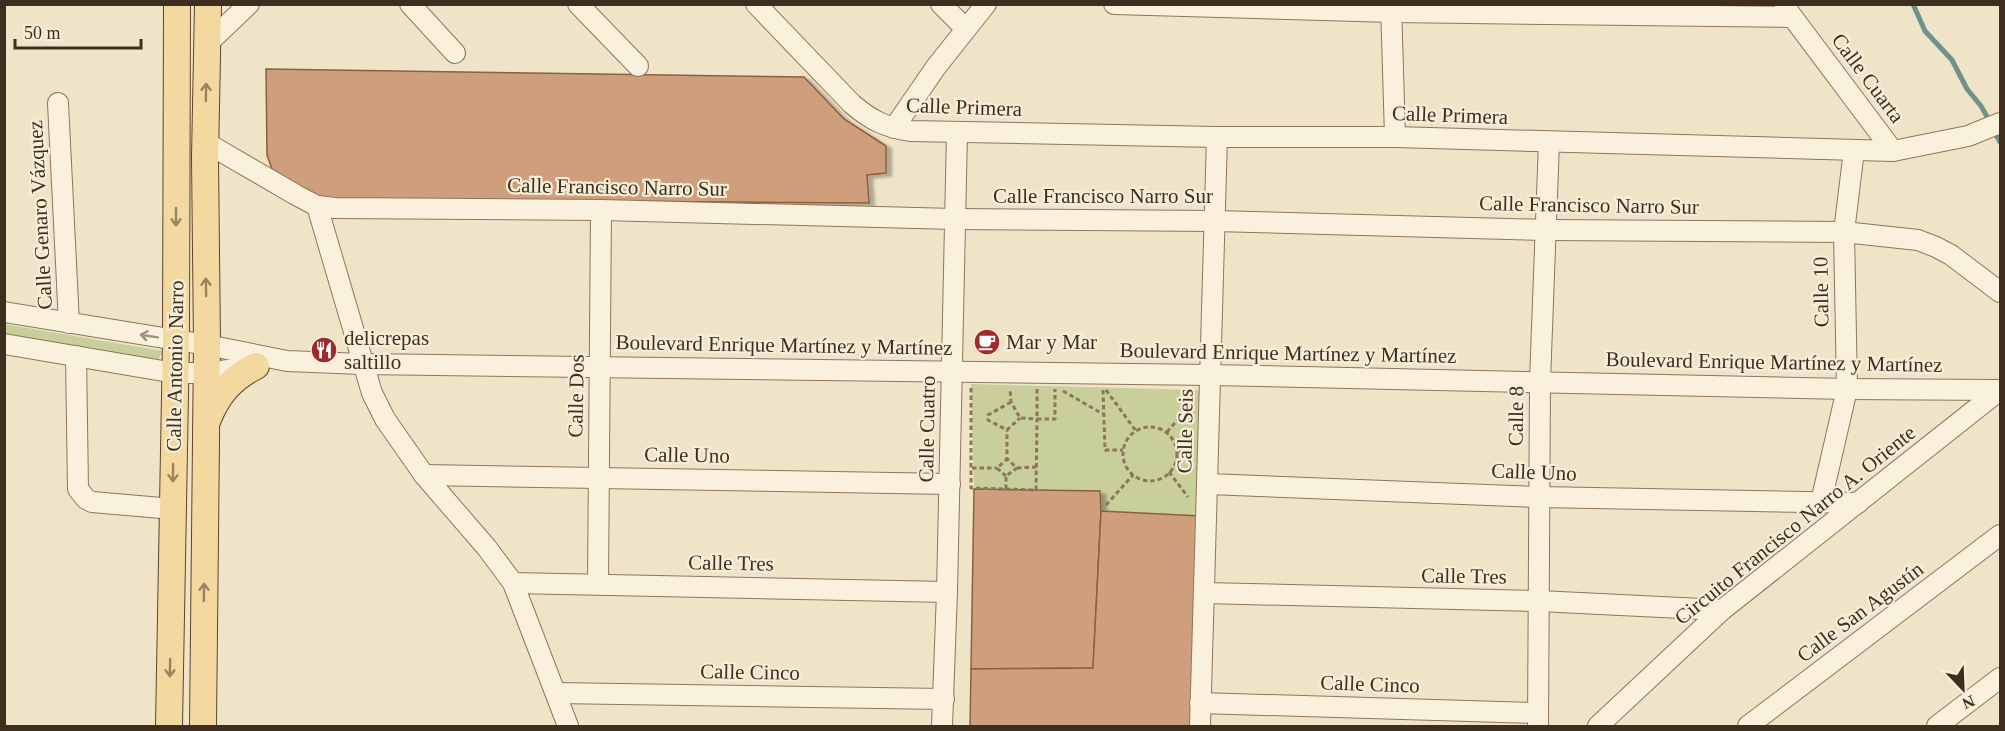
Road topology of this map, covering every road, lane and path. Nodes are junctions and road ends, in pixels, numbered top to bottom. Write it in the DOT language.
graph roads {
  1 [pos="177,4"];
  2 [pos="208,4"];
  3 [pos="249,4"];
  4 [pos="410,4"];
  5 [pos="578,4"];
  6 [pos="756,4"];
  7 [pos="941,4"];
  8 [pos="986,4"];
  9 [pos="1114,4"];
  10 [pos="1391,8"];
  11 [pos="1788,11"];
  12 [pos="966,29"];
  13 [pos="207,43"];
  14 [pos="455,54"];
  15 [pos="638,66"];
  16 [pos="58,104"];
  17 [pos="2001,123"];
  18 [pos="894,128"];
  19 [pos="957,133"];
  20 [pos="1217,137"];
  21 [pos="1395,137"];
  22 [pos="205,142"];
  23 [pos="1549,142"];
  24 [pos="1854,150"];
  25 [pos="1893,151"];
  26 [pos="317,206"];
  27 [pos="601,210"];
  28 [pos="955,219"];
  29 [pos="1215,220"];
  30 [pos="1547,230"];
  31 [pos="1844,232"];
  32 [pos="2001,292"];
  33 [pos="4,312"];
  34 [pos="69,323"];
  35 [pos="176,340"];
  36 [pos="4,344"];
  37 [pos="207,345"];
  38 [pos="76,356"];
  39 [pos="287,361"];
  40 [pos="362,364"];
  41 [pos="256,366"];
  42 [pos="601,367"];
  43 [pos="952,371"];
  44 [pos="175,373"];
  45 [pos="206,373"];
  46 [pos="1210,375"];
  47 [pos="1540,381"];
  48 [pos="971,384"];
  49 [pos="1009,385"];
  50 [pos="1037,385"];
  51 [pos="1055,386"];
  52 [pos="1067,386"];
  53 [pos="1103,387"];
  54 [pos="1114,387"];
  55 [pos="1847,389"];
  56 [pos="2001,390"];
  57 [pos="1197,397"];
  58 [pos="1011,402"];
  59 [pos="1104,414"];
  60 [pos="1020,418"];
  61 [pos="1037,419"];
  62 [pos="206,425"];
  63 [pos="1007,430"];
  64 [pos="1136,431"];
  65 [pos="1167,433"];
  66 [pos="1123,450"];
  67 [pos="1007,459"];
  68 [pos="1036,467"];
  69 [pos="971,468"];
  70 [pos="997,468"];
  71 [pos="1017,468"];
  72 [pos="1169,472"];
  73 [pos="424,475"];
  74 [pos="1133,475"];
  75 [pos="1006,476"];
  76 [pos="599,477"];
  77 [pos="950,484"];
  78 [pos="1208,484"];
  79 [pos="1006,489"];
  80 [pos="1539,497"];
  81 [pos="1821,502"];
  82 [pos="1858,503"];
  83 [pos="1106,505"];
  84 [pos="1194,505"];
  85 [pos="173,508"];
  86 [pos="2001,535"];
  87 [pos="513,583"];
  88 [pos="598,584"];
  89 [pos="947,592"];
  90 [pos="1204,593"];
  91 [pos="1539,602"];
  92 [pos="1722,610"];
  93 [pos="2001,678"];
  94 [pos="556,693"];
  95 [pos="944,699"];
  96 [pos="1200,703"];
  97 [pos="1538,720"];
  98 [pos="169,726"];
  99 [pos="203,726"];
  100 [pos="568,726"];
  101 [pos="942,726"];
  102 [pos="1200,726"];
  103 [pos="1598,726"];
  104 [pos="1748,726"];
  105 [pos="1937,726"];
  1 -- 35 [label="main road, Calle Antonio Narro, one-way"];
  2 -- 13 [label="main road, Calle Antonio Narro"];
  3 -- 13 [label="street"];
  4 -- 14 [label="street"];
  5 -- 15 [label="street"];
  6 -- 18 [label="street, Calle Primera"];
  7 -- 12 [label="street"];
  8 -- 12 [label="street"];
  9 -- 10 [label="street"];
  10 -- 11 [label="street"];
  10 -- 21 [label="street"];
  11 -- 25 [label="street, Calle Cuarta"];
  12 -- 18 [label="street"];
  22 -- 13 [label="main road, Calle Antonio Narro, one-way"];
  16 -- 34 [label="street, Calle Genaro Vázquez"];
  17 -- 25 [label="street, Calle Primera"];
  18 -- 19 [label="street, Calle Primera"];
  19 -- 20 [label="street, Calle Primera"];
  19 -- 28 [label="street, Calle Cuatro"];
  20 -- 21 [label="street, Calle Primera"];
  20 -- 29 [label="street, Calle Seis"];
  21 -- 23 [label="street, Calle Primera"];
  22 -- 26 [label="street, Calle Francisco Narro Sur"];
  37 -- 22 [label="main road, Calle Antonio Narro, one-way"];
  23 -- 24 [label="street, Calle Primera"];
  23 -- 30 [label="street, Calle 8"];
  24 -- 25 [label="street, Calle Primera"];
  24 -- 31 [label="street, Calle 10"];
  26 -- 27 [label="street, Calle Francisco Narro Sur"];
  26 -- 40 [label="street"];
  27 -- 28 [label="street, Calle Francisco Narro Sur"];
  27 -- 42 [label="street, Calle Dos"];
  28 -- 29 [label="street, Calle Francisco Narro Sur"];
  28 -- 43 [label="street, Calle Cuatro"];
  29 -- 30 [label="street, Calle Francisco Narro Sur"];
  29 -- 46 [label="street, Calle Seis"];
  30 -- 31 [label="street, Calle Francisco Narro Sur"];
  30 -- 47 [label="street, Calle 8"];
  31 -- 32 [label="street, Calle Francisco Narro Sur"];
  31 -- 55 [label="street, Calle 10"];
  33 -- 34 [label="street, Boulevard Enrique Martínez y Martínez"];
  35 -- 34 [label="street, Boulevard Enrique Martínez y Martínez, one-way"];
  35 -- 37 [label="street, Boulevard Enrique Martínez y Martínez"];
  35 -- 44 [label="main road, Calle Antonio Narro"];
  36 -- 38 [label="street, Boulevard Enrique Martínez y Martínez"];
  37 -- 39 [label="street, Boulevard Enrique Martínez y Martínez"];
  37 -- 45 [label="main road, Calle Antonio Narro"];
  38 -- 44 [label="street, Boulevard Enrique Martínez y Martínez"];
  38 -- 85 [label="street"];
  39 -- 40 [label="street, Boulevard Enrique Martínez y Martínez"];
  39 -- 41 [label="street, Boulevard Enrique Martínez y Martínez"];
  40 -- 42 [label="street, Boulevard Enrique Martínez y Martínez"];
  40 -- 73 [label="street"];
  41 -- 45 [label="street, Boulevard Enrique Martínez y Martínez"];
  41 -- 62 [label="main road"];
  42 -- 43 [label="street, Boulevard Enrique Martínez y Martínez"];
  42 -- 76 [label="street, Calle Dos"];
  43 -- 46 [label="street, Boulevard Enrique Martínez y Martínez"];
  43 -- 77 [label="street, Calle Cuatro"];
  44 -- 45 [label="street, Boulevard Enrique Martínez y Martínez"];
  44 -- 85 [label="main road, Calle Antonio Narro, one-way"];
  45 -- 62 [label="main road, Calle Antonio Narro"];
  46 -- 47 [label="street, Boulevard Enrique Martínez y Martínez"];
  46 -- 78 [label="street, Calle Seis"];
  47 -- 55 [label="street, Boulevard Enrique Martínez y Martínez"];
  47 -- 80 [label="street, Calle 8"];
  48 -- 69 [label="path"];
  49 -- 58 [label="path"];
  50 -- 61 [label="path"];
  51 -- 52 [label="path"];
  51 -- 59 [label="path"];
  51 -- 61 [label="path"];
  53 -- 54 [label="path"];
  53 -- 59 [label="path"];
  53 -- 64 [label="path"];
  55 -- 56 [label="street, Boulevard Enrique Martínez y Martínez"];
  55 -- 81 [label="street, Calle 10"];
  56 -- 82 [label="street, Circuito Francisco Narro A. Oriente"];
  57 -- 65 [label="path"];
  58 -- 60 [label="path"];
  58 -- 63 [label="path"];
  59 -- 66 [label="path"];
  60 -- 61 [label="path"];
  60 -- 63 [label="path"];
  61 -- 68 [label="path"];
  99 -- 62 [label="main road, Calle Antonio Narro, one-way"];
  63 -- 67 [label="path"];
  64 -- 65 [label="path"];
  64 -- 66 [label="path"];
  65 -- 72 [label="path"];
  66 -- 74 [label="path"];
  67 -- 70 [label="path"];
  67 -- 71 [label="path"];
  68 -- 71 [label="path"];
  68 -- 79 [label="path"];
  69 -- 70 [label="path"];
  69 -- 79 [label="path"];
  70 -- 75 [label="path"];
  71 -- 75 [label="path"];
  72 -- 74 [label="path"];
  72 -- 84 [label="path"];
  73 -- 76 [label="street, Calle Uno"];
  73 -- 87 [label="street"];
  74 -- 83 [label="path"];
  75 -- 79 [label="path"];
  76 -- 77 [label="street, Calle Uno"];
  76 -- 88 [label="street, Calle Dos"];
  77 -- 89 [label="street, Calle Cuatro"];
  78 -- 80 [label="street, Calle Uno"];
  78 -- 90 [label="street, Calle Seis"];
  80 -- 81 [label="street, Calle Uno"];
  80 -- 91 [label="street, Calle 8"];
  81 -- 82 [label="street, Calle Uno"];
  82 -- 92 [label="street, Circuito Francisco Narro A. Oriente"];
  85 -- 98 [label="main road, Calle Antonio Narro, one-way"];
  86 -- 104 [label="street, Calle San Agustín"];
  87 -- 88 [label="street, Calle Tres"];
  87 -- 94 [label="street"];
  88 -- 89 [label="street, Calle Tres"];
  89 -- 95 [label="street, Calle Cuatro"];
  90 -- 91 [label="street, Calle Tres"];
  90 -- 96 [label="street, Calle Seis"];
  91 -- 92 [label="street, Calle Tres"];
  91 -- 97 [label="street, Calle 8"];
  92 -- 103 [label="street, Circuito Francisco Narro A. Oriente"];
  93 -- 105 [label="street"];
  94 -- 95 [label="street, Calle Cinco"];
  94 -- 100 [label="street"];
  95 -- 101 [label="street, Calle Cuatro"];
  96 -- 97 [label="street, Calle Cinco"];
  96 -- 102 [label="street, Calle Seis"];
}
